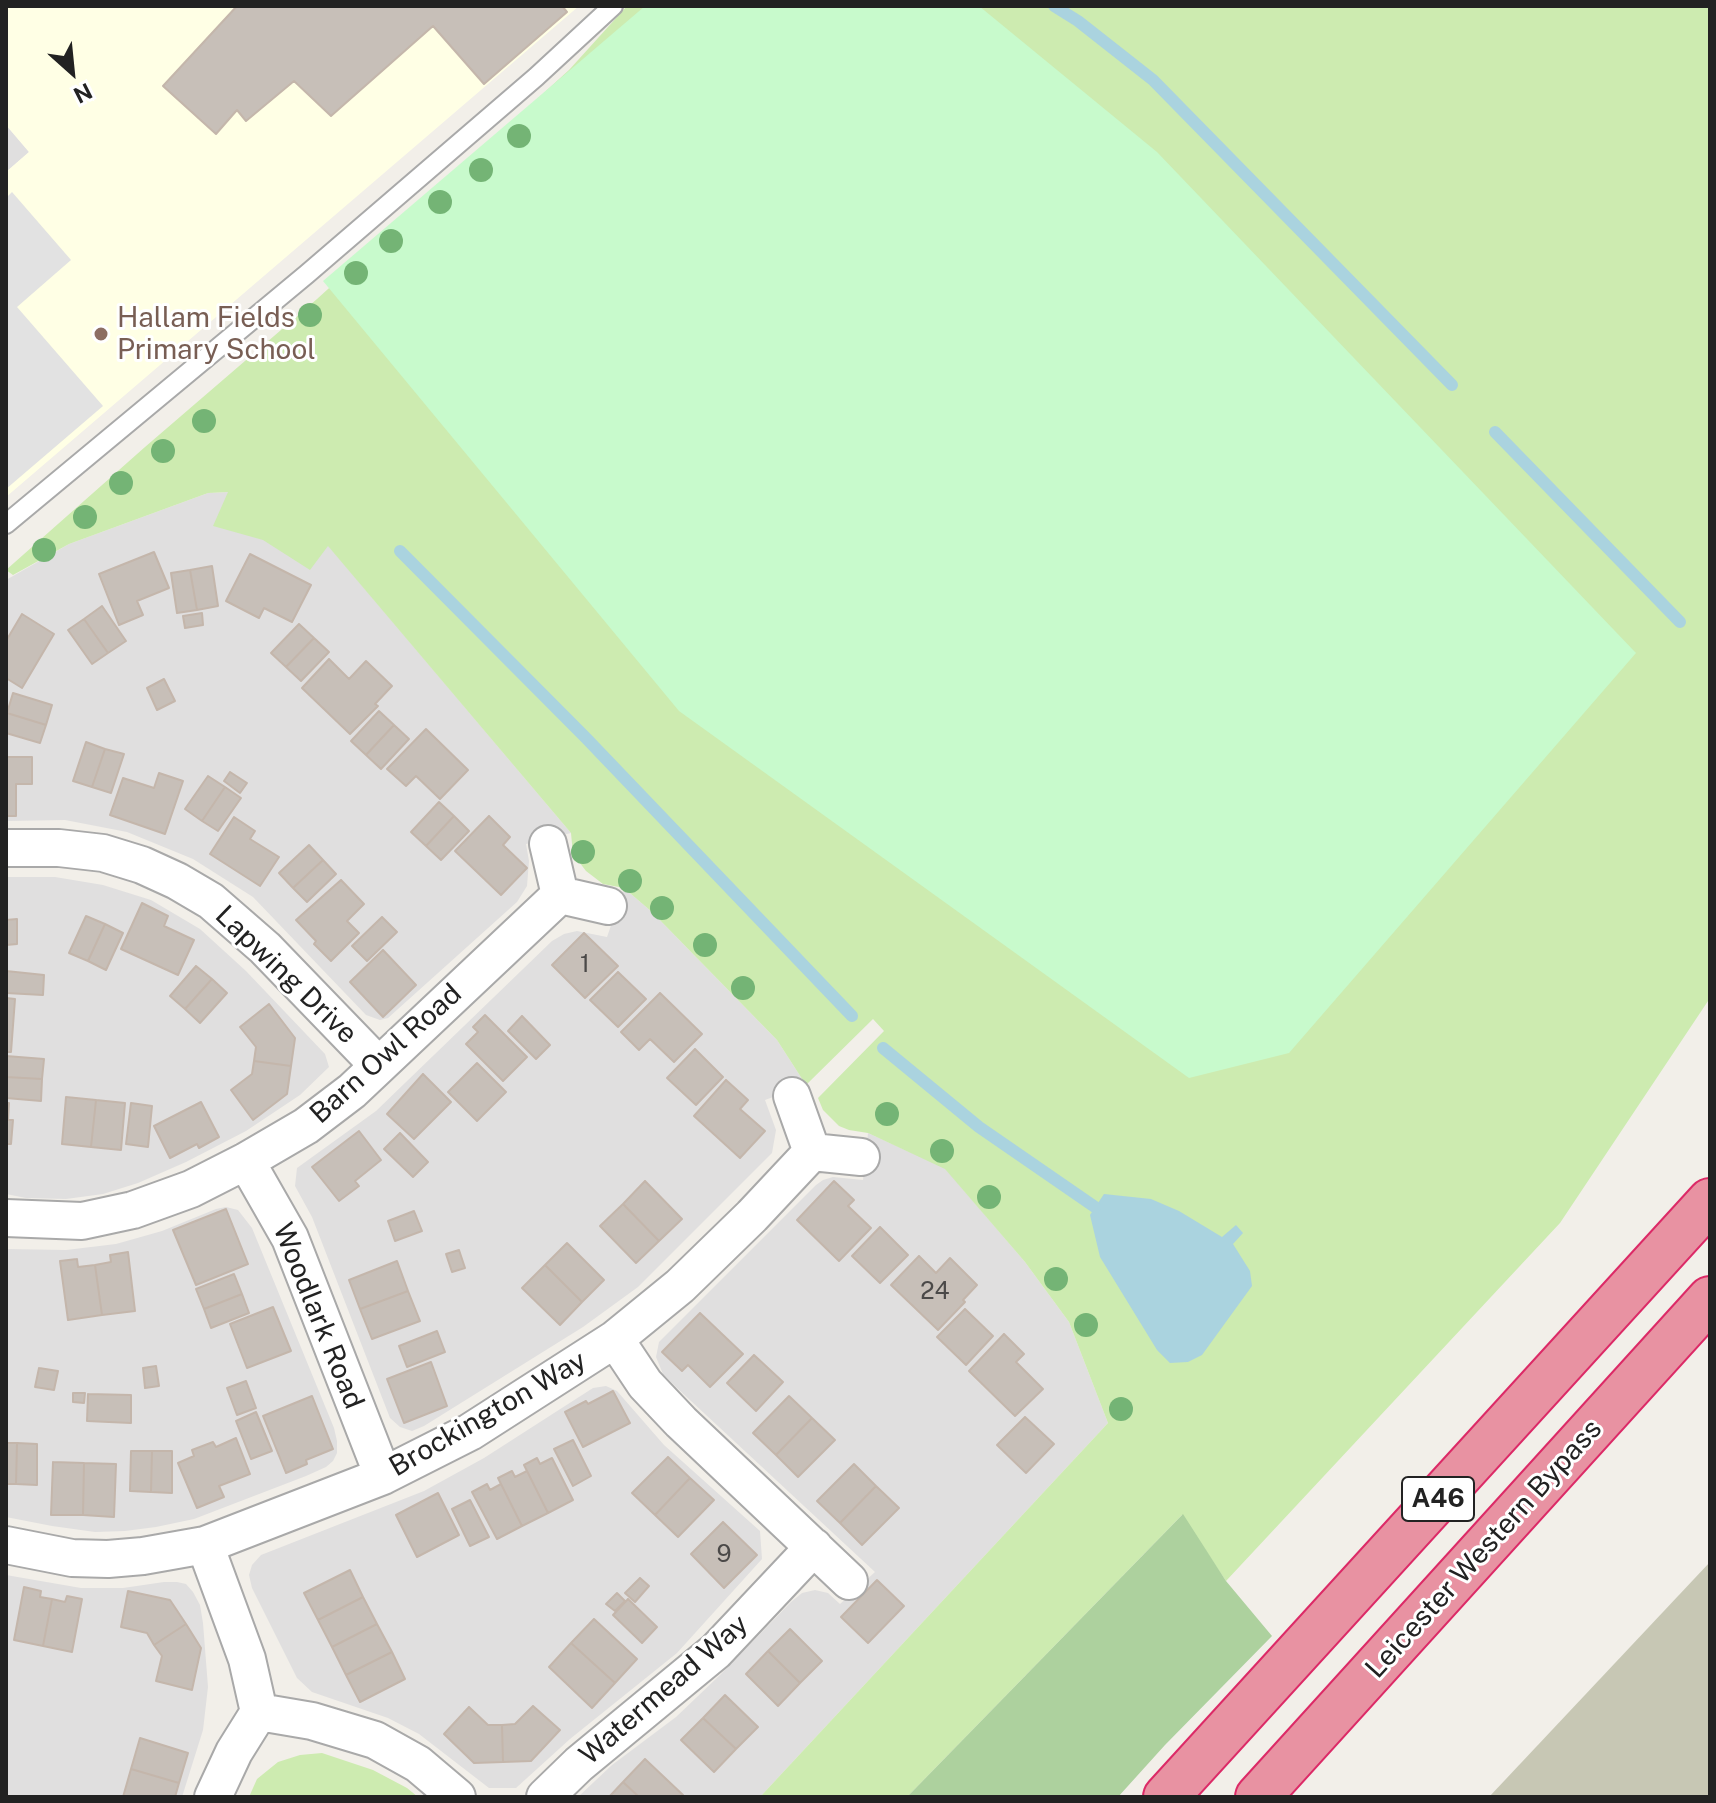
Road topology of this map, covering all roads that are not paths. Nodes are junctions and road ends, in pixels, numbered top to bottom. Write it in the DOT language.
graph roads {
  1 [pos="613,6"];
  2 [pos="6,524"];
  3 [pos="548,844"];
  4 [pos="6,848"];
  5 [pos="560,895"];
  6 [pos="608,906"];
  7 [pos="378,1065"];
  8 [pos="792,1096"];
  9 [pos="812,1152"];
  10 [pos="861,1157"];
  11 [pos="246,1161"];
  12 [pos="1710,1201"];
  13 [pos="6,1218"];
  14 [pos="1710,1299"];
  15 [pos="615,1339"];
  16 [pos="383,1476"];
  17 [pos="6,1545"];
  18 [pos="205,1545"];
  19 [pos="814,1547"];
  20 [pos="849,1581"];
  21 [pos="259,1712"];
  22 [pos="213,1797"];
  23 [pos="457,1797"];
  24 [pos="545,1797"];
  25 [pos="1166,1797"];
  26 [pos="1258,1797"];
  1 -- 2 [label="lane"];
  3 -- 5 [label="street"];
  4 -- 7 [label="street, Lapwing Drive"];
  5 -- 6 [label="street"];
  5 -- 7 [label="street, Barn Owl Road"];
  7 -- 11 [label="street, Barn Owl Road"];
  8 -- 9 [label="street"];
  9 -- 10 [label="street"];
  9 -- 15 [label="street, Brockington Way"];
  11 -- 13 [label="street, Barn Owl Road"];
  11 -- 16 [label="street, Woodlark Road"];
  12 -- 25 [label="highway, A46"];
  14 -- 26 [label="highway, Leicester Western Bypass / A46"];
  15 -- 16 [label="street, Brockington Way"];
  15 -- 19 [label="street"];
  16 -- 18 [label="street, Brockington Way"];
  17 -- 18 [label="street, Brockington Way"];
  18 -- 21 [label="street"];
  19 -- 20 [label="street"];
  19 -- 24 [label="street, Watermead Way"];
  21 -- 22 [label="street"];
  21 -- 23 [label="street"];
}
